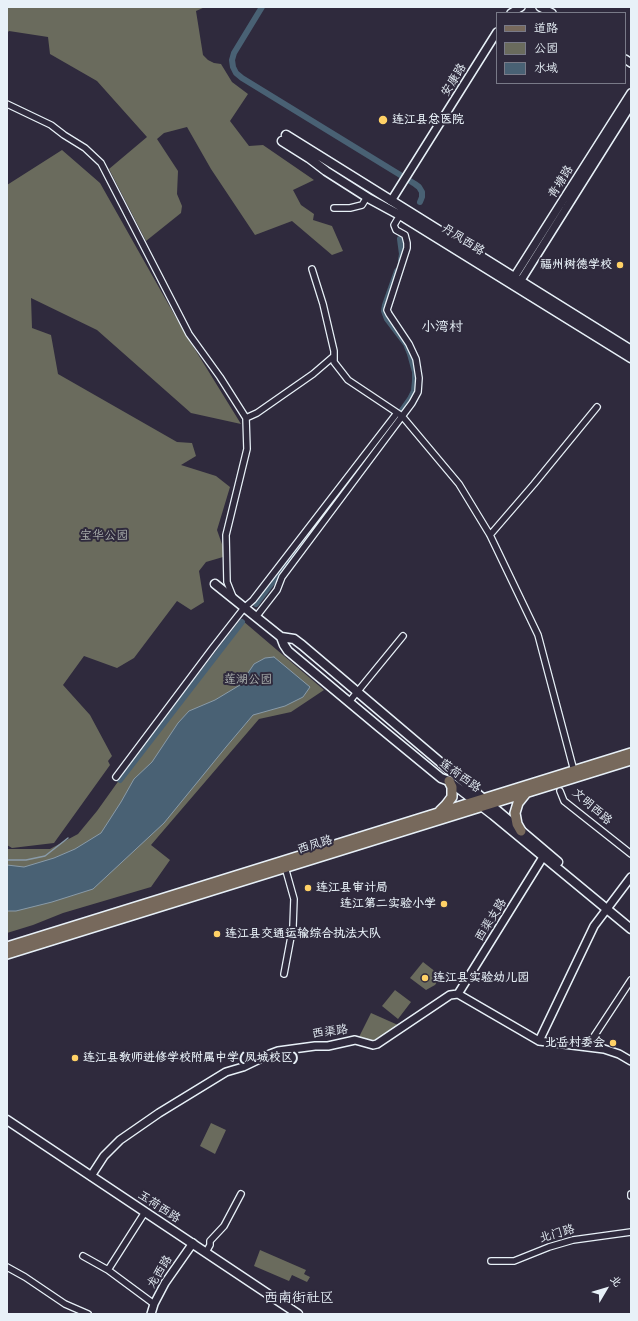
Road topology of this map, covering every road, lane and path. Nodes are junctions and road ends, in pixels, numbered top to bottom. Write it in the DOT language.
graph roads {
  1 [pos="540,7"];
  2 [pos="550,12"];
  3 [pos="496,34"];
  4 [pos="631,93"];
  5 [pos="7,104"];
  6 [pos="631,105"];
  7 [pos="367,197"];
  8 [pos="391,201"];
  9 [pos="334,208"];
  10 [pos="400,215"];
  11 [pos="312,269"];
  12 [pos="515,282"];
  13 [pos="631,350"];
  14 [pos="334,356"];
  15 [pos="631,358"];
  16 [pos="597,408"];
  17 [pos="399,414"];
  18 [pos="246,418"];
  19 [pos="490,535"];
  20 [pos="215,584"];
  21 [pos="234,599"];
  22 [pos="244,608"];
  23 [pos="256,617"];
  24 [pos="403,636"];
  25 [pos="281,637"];
  26 [pos="358,691"];
  27 [pos="349,702"];
  28 [pos="631,753"];
  29 [pos="631,760"];
  30 [pos="574,771"];
  31 [pos="455,773"];
  32 [pos="116,777"];
  33 [pos="449,781"];
  34 [pos="560,790"];
  35 [pos="526,793"];
  36 [pos="483,802"];
  37 [pos="439,812"];
  38 [pos="522,831"];
  39 [pos="631,854"];
  40 [pos="544,857"];
  41 [pos="285,867"];
  42 [pos="631,877"];
  43 [pos="608,907"];
  44 [pos="631,923"];
  45 [pos="631,929"];
  46 [pos="7,947"];
  47 [pos="7,954"];
  48 [pos="284,974"];
  49 [pos="631,980"];
  50 [pos="458,994"];
  51 [pos="539,1041"];
  52 [pos="587,1047"];
  53 [pos="631,1061"];
  54 [pos="7,1120"];
  55 [pos="91,1176"];
  56 [pos="241,1194"];
  57 [pos="145,1212"];
  58 [pos="631,1232"];
  59 [pos="192,1244"];
  60 [pos="206,1252"];
  61 [pos="83,1256"];
  62 [pos="491,1261"];
  63 [pos="7,1267"];
  64 [pos="108,1270"];
  65 [pos="154,1304"];
  66 [pos="88,1314"];
  67 [pos="151,1314"];
  68 [pos="298,1314"];
  1 -- 2 [label="street"];
  3 -- 8 [label="street, 安康路"];
  4 -- 12 [label="street, 青塘路"];
  5 -- 18 [label="street"];
  6 -- 12 [label="street, 青塘路"];
  7 -- 8 [label="main road, 丹凤西路"];
  7 -- 9 [label="street"];
  7 -- 10 [label="main road, 丹凤西路"];
  8 -- 12 [label="main road, 丹凤西路"];
  10 -- 12 [label="main road, 丹凤西路"];
  10 -- 17 [label="street"];
  11 -- 14 [label="street"];
  12 -- 13 [label="main road, 丹凤西路"];
  12 -- 15 [label="main road, 丹凤西路"];
  14 -- 17 [label="street"];
  14 -- 18 [label="street"];
  16 -- 19 [label="street"];
  17 -- 19 [label="street"];
  17 -- 22 [label="street"];
  17 -- 23 [label="street"];
  18 -- 21 [label="street"];
  19 -- 30 [label="street"];
  20 -- 21 [label="main road, 莲荷西路"];
  21 -- 22 [label="main road, 莲荷西路"];
  22 -- 23 [label="main road, 莲荷西路"];
  22 -- 32 [label="street"];
  23 -- 25 [label="main road, 莲荷西路"];
  24 -- 26 [label="street"];
  25 -- 26 [label="main road, 莲荷西路"];
  25 -- 27 [label="main road, 莲荷西路"];
  26 -- 27 [label="street"];
  26 -- 31 [label="main road, 莲荷西路"];
  27 -- 33 [label="main road, 莲荷西路"];
  28 -- 30 [label="main road, 西凤路"];
  29 -- 35 [label="main road, 西凤路"];
  30 -- 36 [label="main road, 西凤路"];
  31 -- 33 [label="main road"];
  31 -- 36 [label="main road, 莲荷西路"];
  33 -- 36 [label="main road, 莲荷西路"];
  33 -- 37 [label="main road"];
  34 -- 39 [label="street, 文明西路"];
  35 -- 36 [label="main road, 西凤路"];
  35 -- 38 [label="main road"];
  36 -- 37 [label="main road, 西凤路"];
  36 -- 38 [label="main road, 莲荷西路"];
  36 -- 40 [label="main road, 莲荷西路"];
  36 -- 41 [label="main road, 西凤路"];
  37 -- 46 [label="main road, 西凤路"];
  38 -- 43 [label="main road, 莲荷西路"];
  40 -- 43 [label="main road, 莲荷西路"];
  40 -- 50 [label="street, 西渠支路"];
  41 -- 47 [label="main road, 西凤路"];
  41 -- 48 [label="street"];
  42 -- 43 [label="street"];
  43 -- 44 [label="main road, 莲荷西路"];
  43 -- 45 [label="main road, 莲荷西路"];
  43 -- 51 [label="street"];
  49 -- 52 [label="street"];
  50 -- 51 [label="street"];
  50 -- 55 [label="street, 西渠路"];
  51 -- 52 [label="street"];
  52 -- 53 [label="street"];
  54 -- 55 [label="main road, 玉荷西路"];
  55 -- 57 [label="main road, 玉荷西路"];
  56 -- 60 [label="street"];
  57 -- 59 [label="main road, 玉荷西路"];
  57 -- 64 [label="street"];
  58 -- 62 [label="street, 北门路"];
  59 -- 60 [label="main road, 玉荷西路"];
  59 -- 65 [label="street, 龙西路"];
  60 -- 68 [label="main road, 玉荷西路"];
  61 -- 64 [label="street"];
  63 -- 66 [label="street"];
  64 -- 65 [label="street"];
  65 -- 67 [label="street, 龙西路"];
}
